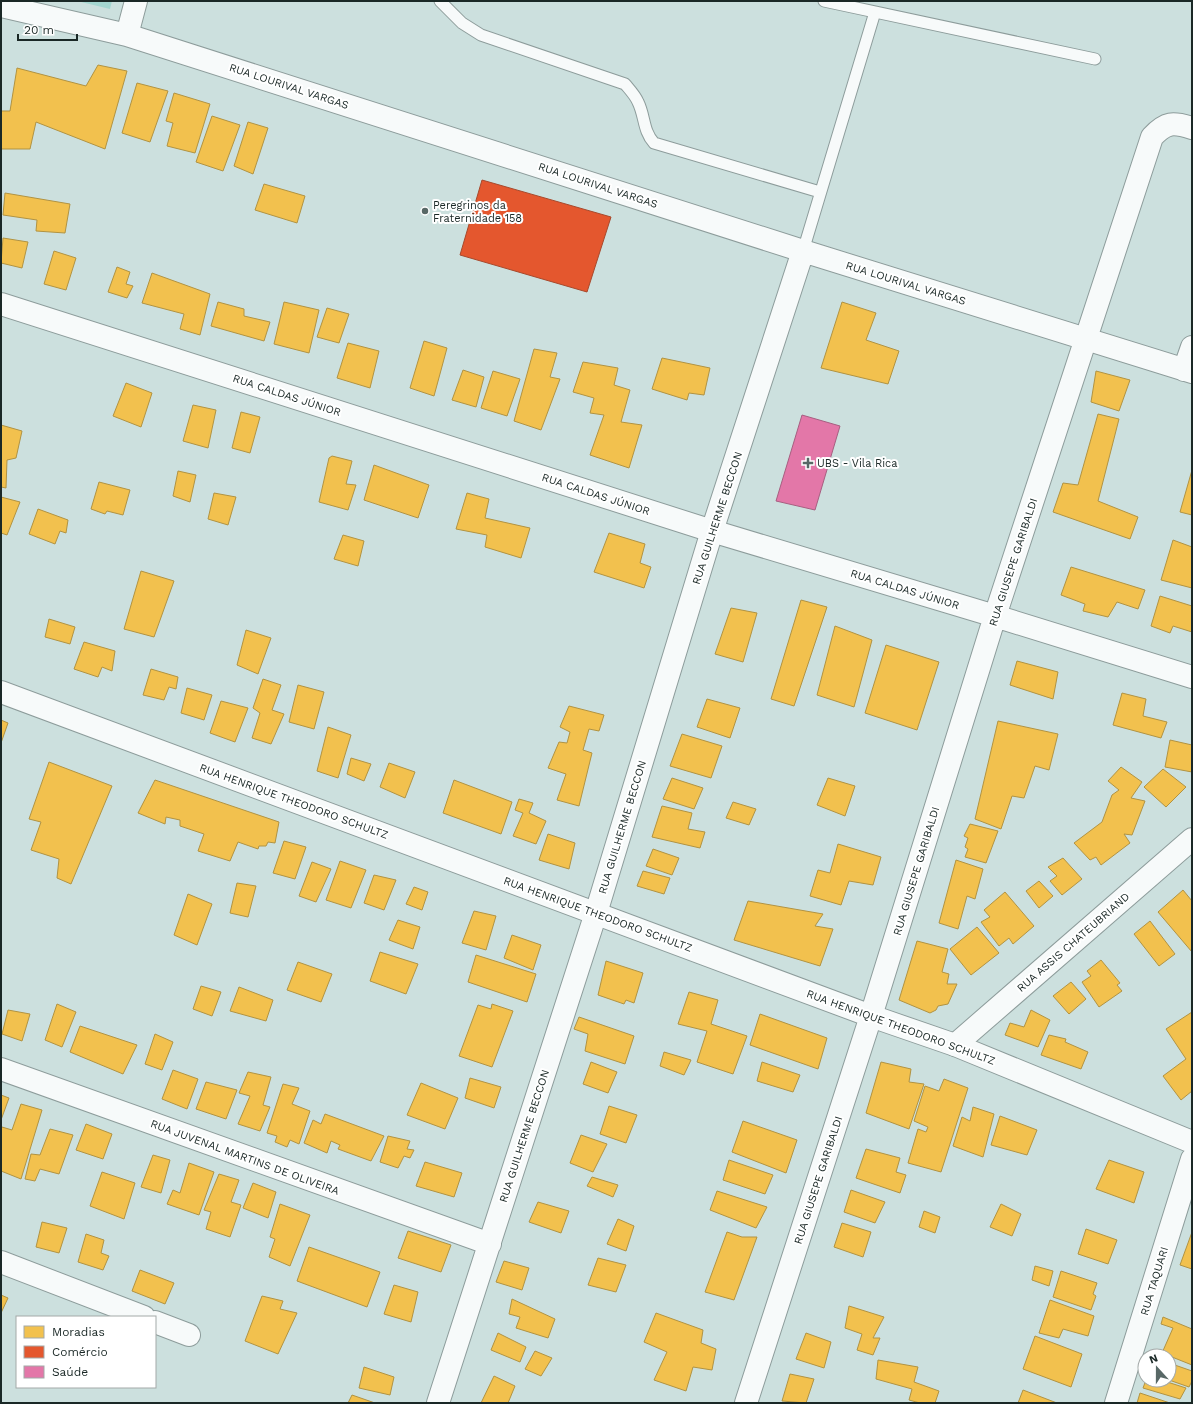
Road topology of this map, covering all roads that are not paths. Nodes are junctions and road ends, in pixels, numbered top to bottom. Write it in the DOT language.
graph roads {
  1 [pos="136,1"];
  2 [pos="440,1"];
  3 [pos="824,1"];
  4 [pos="1,6"];
  5 [pos="876,12"];
  6 [pos="127,35"];
  7 [pos="1095,59"];
  8 [pos="1192,128"];
  9 [pos="820,192"];
  10 [pos="803,251"];
  11 [pos="1,304"];
  12 [pos="1086,339"];
  13 [pos="1192,347"];
  14 [pos="1188,371"];
  15 [pos="712,531"];
  16 [pos="995,616"];
  17 [pos="1192,678"];
  18 [pos="1,692"];
  19 [pos="1192,839"];
  20 [pos="596,913"];
  21 [pos="871,1016"];
  22 [pos="955,1045"];
  23 [pos="1,1069"];
  24 [pos="1192,1142"];
  25 [pos="1192,1159"];
  26 [pos="490,1244"];
  27 [pos="1,1262"];
  28 [pos="142,1316"];
  29 [pos="156,1322"];
  30 [pos="189,1335"];
  31 [pos="438,1403"];
  32 [pos="746,1403"];
  33 [pos="1116,1403"];
  1 -- 6 [label="street"];
  2 -- 9 [label="lane"];
  3 -- 5 [label="lane"];
  4 -- 6 [label="street, RUA LOURIVAL VARGAS"];
  5 -- 7 [label="lane"];
  5 -- 9 [label="lane"];
  6 -- 10 [label="street, RUA LOURIVAL VARGAS"];
  8 -- 12 [label="street, RUA GIUSEPE GARIBALDI"];
  9 -- 10 [label="lane"];
  10 -- 12 [label="street, RUA LOURIVAL VARGAS"];
  10 -- 15 [label="street, RUA GUILHERME BECCON"];
  11 -- 15 [label="street, RUA CALDAS JÚNIOR"];
  12 -- 14 [label="street, RUA LOURIVAL VARGAS"];
  12 -- 16 [label="street, RUA GIUSEPE GARIBALDI"];
  13 -- 14 [label="street"];
  15 -- 16 [label="street, RUA CALDAS JÚNIOR"];
  15 -- 20 [label="street, RUA GUILHERME BECCON"];
  16 -- 17 [label="street, RUA CALDAS JÚNIOR"];
  16 -- 21 [label="street, RUA GIUSEPE GARIBALDI"];
  18 -- 20 [label="street, RUA HENRIQUE THEODORO SCHULTZ"];
  19 -- 22 [label="street, RUA ASSIS CHATEUBRIAND"];
  20 -- 21 [label="street, RUA HENRIQUE THEODORO SCHULTZ"];
  20 -- 26 [label="street, RUA GUILHERME BECCON"];
  21 -- 22 [label="street, RUA HENRIQUE THEODORO SCHULTZ"];
  21 -- 32 [label="street, RUA GIUSEPE GARIBALDI"];
  22 -- 24 [label="street, RUA HENRIQUE THEODORO SCHULTZ"];
  23 -- 26 [label="street, RUA JUVENAL MARTINS DE OLIVEIRA"];
  25 -- 33 [label="street, RUA TAQUARI"];
  26 -- 31 [label="street, RUA GUILHERME BECCON"];
  27 -- 28 [label="street"];
  29 -- 30 [label="street"];
}
